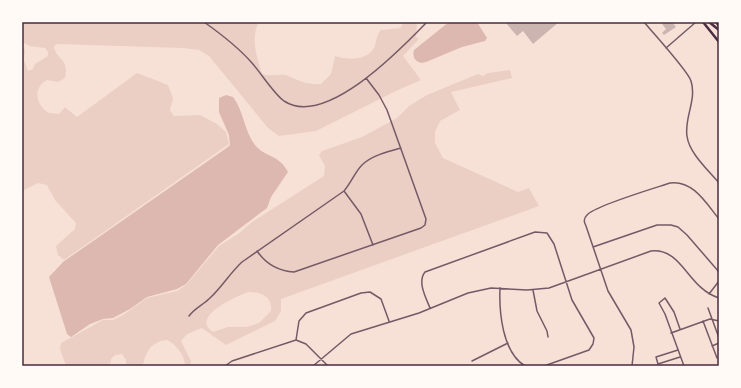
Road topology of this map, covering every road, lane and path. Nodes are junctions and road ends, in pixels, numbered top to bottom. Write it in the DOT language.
graph roads {
  1 [pos="204,22"];
  2 [pos="427,22"];
  3 [pos="644,22"];
  4 [pos="696,22"];
  5 [pos="703,22"];
  6 [pos="709,22"];
  7 [pos="716,22"];
  8 [pos="719,26"];
  9 [pos="719,30"];
  10 [pos="719,42"];
  11 [pos="665,48"];
  12 [pos="366,78"];
  13 [pos="401,148"];
  14 [pos="719,183"];
  15 [pos="344,191"];
  16 [pos="719,220"];
  17 [pos="373,245"];
  18 [pos="592,248"];
  19 [pos="257,251"];
  20 [pos="600,269"];
  21 [pos="719,272"];
  22 [pos="719,280"];
  23 [pos="565,282"];
  24 [pos="500,288"];
  25 [pos="533,290"];
  26 [pos="709,294"];
  27 [pos="719,298"];
  28 [pos="708,308"];
  29 [pos="430,309"];
  30 [pos="189,316"];
  31 [pos="712,319"];
  32 [pos="389,321"];
  33 [pos="704,321"];
  34 [pos="719,321"];
  35 [pos="680,329"];
  36 [pos="672,333"];
  37 [pos="548,337"];
  38 [pos="719,338"];
  39 [pos="296,340"];
  40 [pos="508,343"];
  41 [pos="719,343"];
  42 [pos="712,346"];
  43 [pos="678,350"];
  44 [pos="680,357"];
  45 [pos="717,358"];
  46 [pos="321,359"];
  47 [pos="472,361"];
  48 [pos="225,366"];
  49 [pos="313,366"];
  50 [pos="328,366"];
  51 [pos="525,366"];
  52 [pos="544,366"];
  53 [pos="632,366"];
  54 [pos="684,366"];
  1 -- 12 [label="street"];
  2 -- 12 [label="street"];
  3 -- 11 [label="street"];
  4 -- 11 [label="street"];
  5 -- 10 [label="highway"];
  6 -- 9 [label="highway"];
  7 -- 8 [label="highway"];
  11 -- 14 [label="street"];
  12 -- 13 [label="street"];
  13 -- 15 [label="street"];
  13 -- 17 [label="street"];
  15 -- 17 [label="street"];
  15 -- 19 [label="street"];
  16 -- 18 [label="street"];
  17 -- 19 [label="street"];
  18 -- 20 [label="street"];
  18 -- 21 [label="street"];
  19 -- 30 [label="street"];
  20 -- 23 [label="street"];
  20 -- 26 [label="street"];
  20 -- 53 [label="street"];
  22 -- 26 [label="street"];
  23 -- 25 [label="street"];
  23 -- 29 [label="street"];
  23 -- 52 [label="street"];
  24 -- 25 [label="street"];
  24 -- 29 [label="street"];
  24 -- 40 [label="street"];
  25 -- 37 [label="street"];
  26 -- 27 [label="street"];
  28 -- 31 [label="street"];
  29 -- 32 [label="street"];
  31 -- 33 [label="street"];
  31 -- 34 [label="street"];
  31 -- 38 [label="street"];
  32 -- 39 [label="street"];
  32 -- 46 [label="street"];
  33 -- 35 [label="street"];
  33 -- 42 [label="street"];
  35 -- 36 [label="street"];
  35 -- 36 [label="street"];
  36 -- 43 [label="street"];
  39 -- 46 [label="street"];
  39 -- 48 [label="street"];
  40 -- 47 [label="street"];
  40 -- 51 [label="street"];
  41 -- 42 [label="street"];
  42 -- 45 [label="street"];
  43 -- 44 [label="street"];
  43 -- 44 [label="street"];
  44 -- 54 [label="street"];
  46 -- 49 [label="street"];
  46 -- 50 [label="street"];
}
